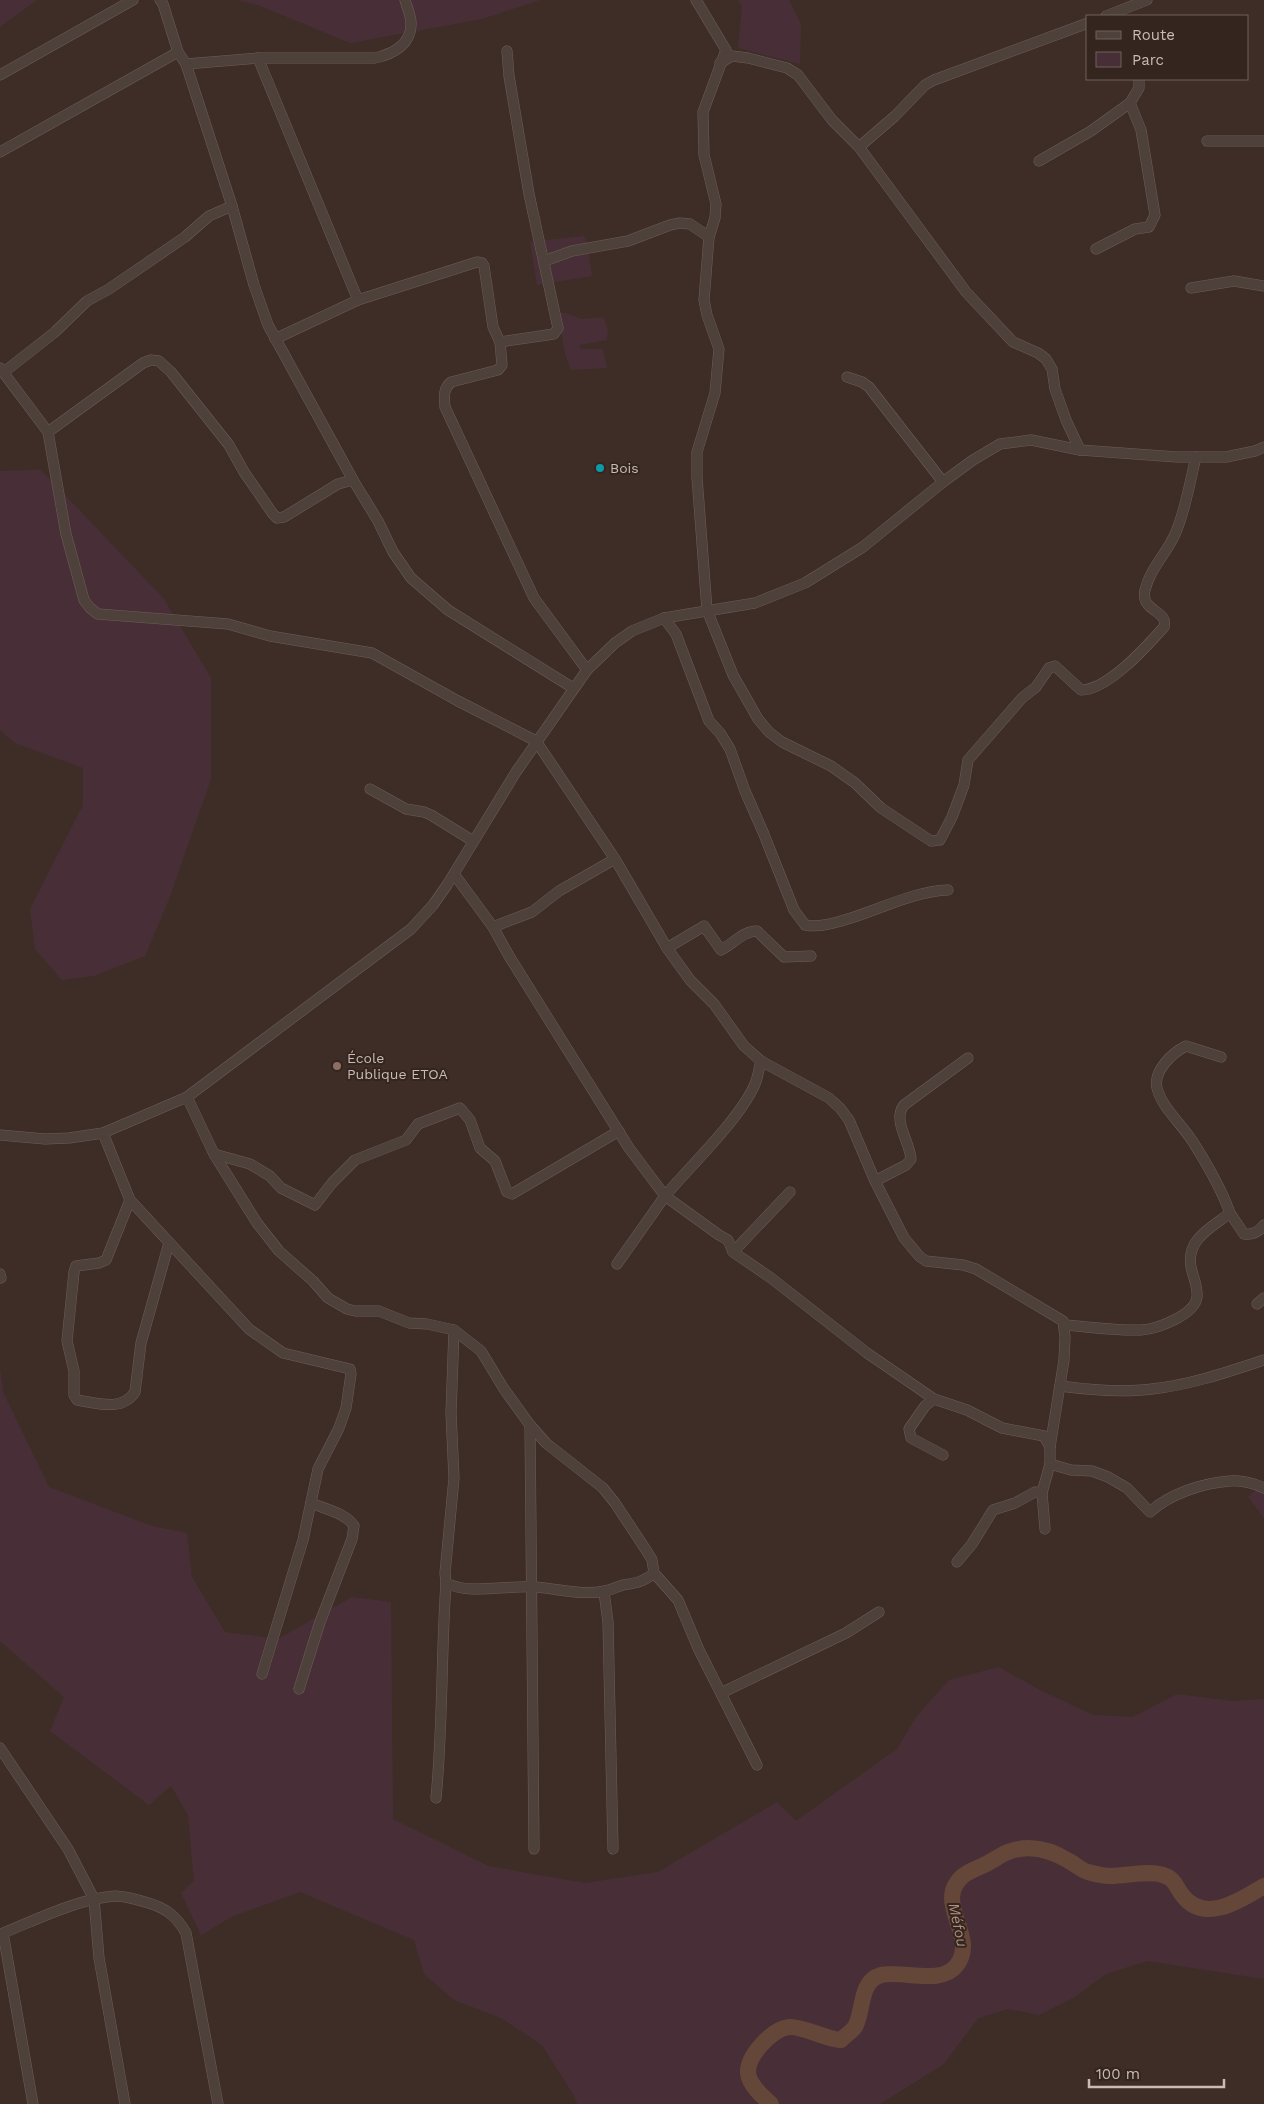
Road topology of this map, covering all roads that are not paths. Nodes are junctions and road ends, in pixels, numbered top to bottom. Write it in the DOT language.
graph roads {
  1 [pos="133,0"];
  2 [pos="160,0"];
  3 [pos="405,0"];
  4 [pos="696,0"];
  5 [pos="1147,0"];
  6 [pos="1125,13"];
  7 [pos="1112,15"];
  8 [pos="1086,24"];
  9 [pos="507,51"];
  10 [pos="178,52"];
  11 [pos="258,58"];
  12 [pos="720,63"];
  13 [pos="186,64"];
  14 [pos="0,75"];
  15 [pos="1139,80"];
  16 [pos="1130,104"];
  17 [pos="1207,141"];
  18 [pos="1264,141"];
  19 [pos="859,147"];
  20 [pos="0,152"];
  21 [pos="1039,161"];
  22 [pos="232,206"];
  23 [pos="709,237"];
  24 [pos="1096,249"];
  25 [pos="544,261"];
  26 [pos="1264,286"];
  27 [pos="1191,288"];
  28 [pos="358,300"];
  29 [pos="275,339"];
  30 [pos="500,342"];
  31 [pos="2,370"];
  32 [pos="847,377"];
  33 [pos="48,432"];
  34 [pos="1264,447"];
  35 [pos="1080,450"];
  36 [pos="1196,457"];
  37 [pos="352,480"];
  38 [pos="943,482"];
  39 [pos="707,610"];
  40 [pos="664,618"];
  41 [pos="587,670"];
  42 [pos="573,688"];
  43 [pos="536,741"];
  44 [pos="370,789"];
  45 [pos="473,841"];
  46 [pos="615,859"];
  47 [pos="454,874"];
  48 [pos="948,890"];
  49 [pos="493,927"];
  50 [pos="667,948"];
  51 [pos="811,956"];
  52 [pos="1221,1057"];
  53 [pos="968,1058"];
  54 [pos="761,1061"];
  55 [pos="187,1097"];
  56 [pos="619,1131"];
  57 [pos="103,1133"];
  58 [pos="0,1136"];
  59 [pos="214,1154"];
  60 [pos="875,1181"];
  61 [pos="790,1192"];
  62 [pos="665,1196"];
  63 [pos="130,1200"];
  64 [pos="1230,1213"];
  65 [pos="1264,1225"];
  66 [pos="169,1243"];
  67 [pos="733,1252"];
  68 [pos="616,1264"];
  69 [pos="0,1274"];
  70 [pos="1,1278"];
  71 [pos="1065,1326"];
  72 [pos="454,1330"];
  73 [pos="1264,1360"];
  74 [pos="1060,1386"];
  75 [pos="934,1399"];
  76 [pos="530,1425"];
  77 [pos="1050,1447"];
  78 [pos="943,1455"];
  79 [pos="1050,1464"];
  80 [pos="1264,1488"];
  81 [pos="1042,1493"];
  82 [pos="311,1503"];
  83 [pos="1045,1529"];
  84 [pos="957,1562"];
  85 [pos="654,1573"];
  86 [pos="446,1583"];
  87 [pos="532,1586"];
  88 [pos="604,1592"];
  89 [pos="879,1612"];
  90 [pos="262,1674"];
  91 [pos="299,1689"];
  92 [pos="720,1693"];
  93 [pos="0,1748"];
  94 [pos="757,1765"];
  95 [pos="436,1798"];
  96 [pos="534,1850"];
  97 [pos="613,1850"];
  98 [pos="94,1899"];
  99 [pos="1,1933"];
  100 [pos="34,2104"];
  101 [pos="125,2104"];
  102 [pos="218,2104"];
  1 -- 14 [label="street"];
  2 -- 10 [label="street"];
  3 -- 11 [label="street"];
  4 -- 12 [label="street"];
  5 -- 6 [label="street"];
  6 -- 7 [label="street"];
  8 -- 19 [label="street"];
  9 -- 25 [label="street"];
  10 -- 13 [label="street"];
  10 -- 20 [label="street"];
  11 -- 13 [label="street"];
  11 -- 28 [label="street"];
  12 -- 19 [label="street"];
  12 -- 23 [label="street"];
  13 -- 22 [label="street"];
  15 -- 16 [label="street"];
  16 -- 21 [label="street"];
  16 -- 24 [label="street"];
  17 -- 18 [label="street"];
  19 -- 35 [label="street"];
  22 -- 29 [label="street"];
  22 -- 31 [label="street"];
  23 -- 25 [label="street"];
  23 -- 39 [label="street"];
  25 -- 30 [label="street"];
  26 -- 27 [label="street"];
  28 -- 29 [label="street"];
  28 -- 30 [label="street"];
  29 -- 37 [label="street"];
  30 -- 41 [label="street"];
  31 -- 33 [label="street"];
  32 -- 38 [label="street"];
  33 -- 37 [label="street"];
  33 -- 43 [label="street"];
  34 -- 36 [label="street"];
  35 -- 36 [label="street"];
  35 -- 38 [label="street"];
  36 -- 39 [label="street"];
  37 -- 42 [label="street"];
  38 -- 39 [label="street"];
  39 -- 40 [label="street"];
  40 -- 41 [label="street"];
  40 -- 48 [label="street"];
  41 -- 42 [label="street"];
  42 -- 43 [label="street"];
  43 -- 45 [label="street"];
  43 -- 46 [label="street"];
  44 -- 45 [label="street"];
  45 -- 47 [label="street"];
  46 -- 49 [label="street"];
  46 -- 50 [label="street"];
  47 -- 49 [label="street"];
  47 -- 55 [label="street"];
  49 -- 56 [label="street"];
  50 -- 51 [label="street"];
  50 -- 54 [label="street"];
  52 -- 64 [label="street"];
  53 -- 60 [label="street"];
  54 -- 60 [label="street"];
  54 -- 62 [label="street"];
  55 -- 57 [label="street"];
  55 -- 59 [label="street"];
  56 -- 59 [label="street"];
  56 -- 62 [label="street"];
  57 -- 58 [label="street"];
  57 -- 63 [label="street"];
  59 -- 72 [label="street"];
  60 -- 71 [label="street"];
  61 -- 67 [label="street"];
  62 -- 67 [label="street"];
  62 -- 68 [label="street"];
  63 -- 66 [label="street"];
  63 -- 66 [label="street"];
  64 -- 65 [label="street"];
  64 -- 71 [label="street"];
  66 -- 82 [label="street"];
  67 -- 75 [label="street"];
  69 -- 70 [label="street"];
  71 -- 74 [label="street"];
  72 -- 76 [label="street"];
  72 -- 86 [label="street"];
  73 -- 74 [label="street"];
  74 -- 77 [label="street"];
  75 -- 77 [label="street"];
  75 -- 78 [label="street"];
  76 -- 85 [label="street"];
  76 -- 87 [label="street"];
  77 -- 79 [label="street"];
  79 -- 80 [label="street"];
  79 -- 81 [label="street"];
  81 -- 83 [label="street"];
  81 -- 84 [label="street"];
  82 -- 90 [label="street"];
  82 -- 91 [label="street"];
  85 -- 88 [label="street"];
  85 -- 92 [label="street"];
  86 -- 87 [label="street"];
  86 -- 95 [label="street"];
  87 -- 88 [label="street"];
  87 -- 96 [label="street"];
  88 -- 97 [label="street"];
  89 -- 92 [label="street"];
  92 -- 94 [label="street"];
  93 -- 98 [label="street"];
  98 -- 99 [label="street"];
  98 -- 101 [label="street"];
  98 -- 102 [label="street"];
  99 -- 100 [label="street"];
}
